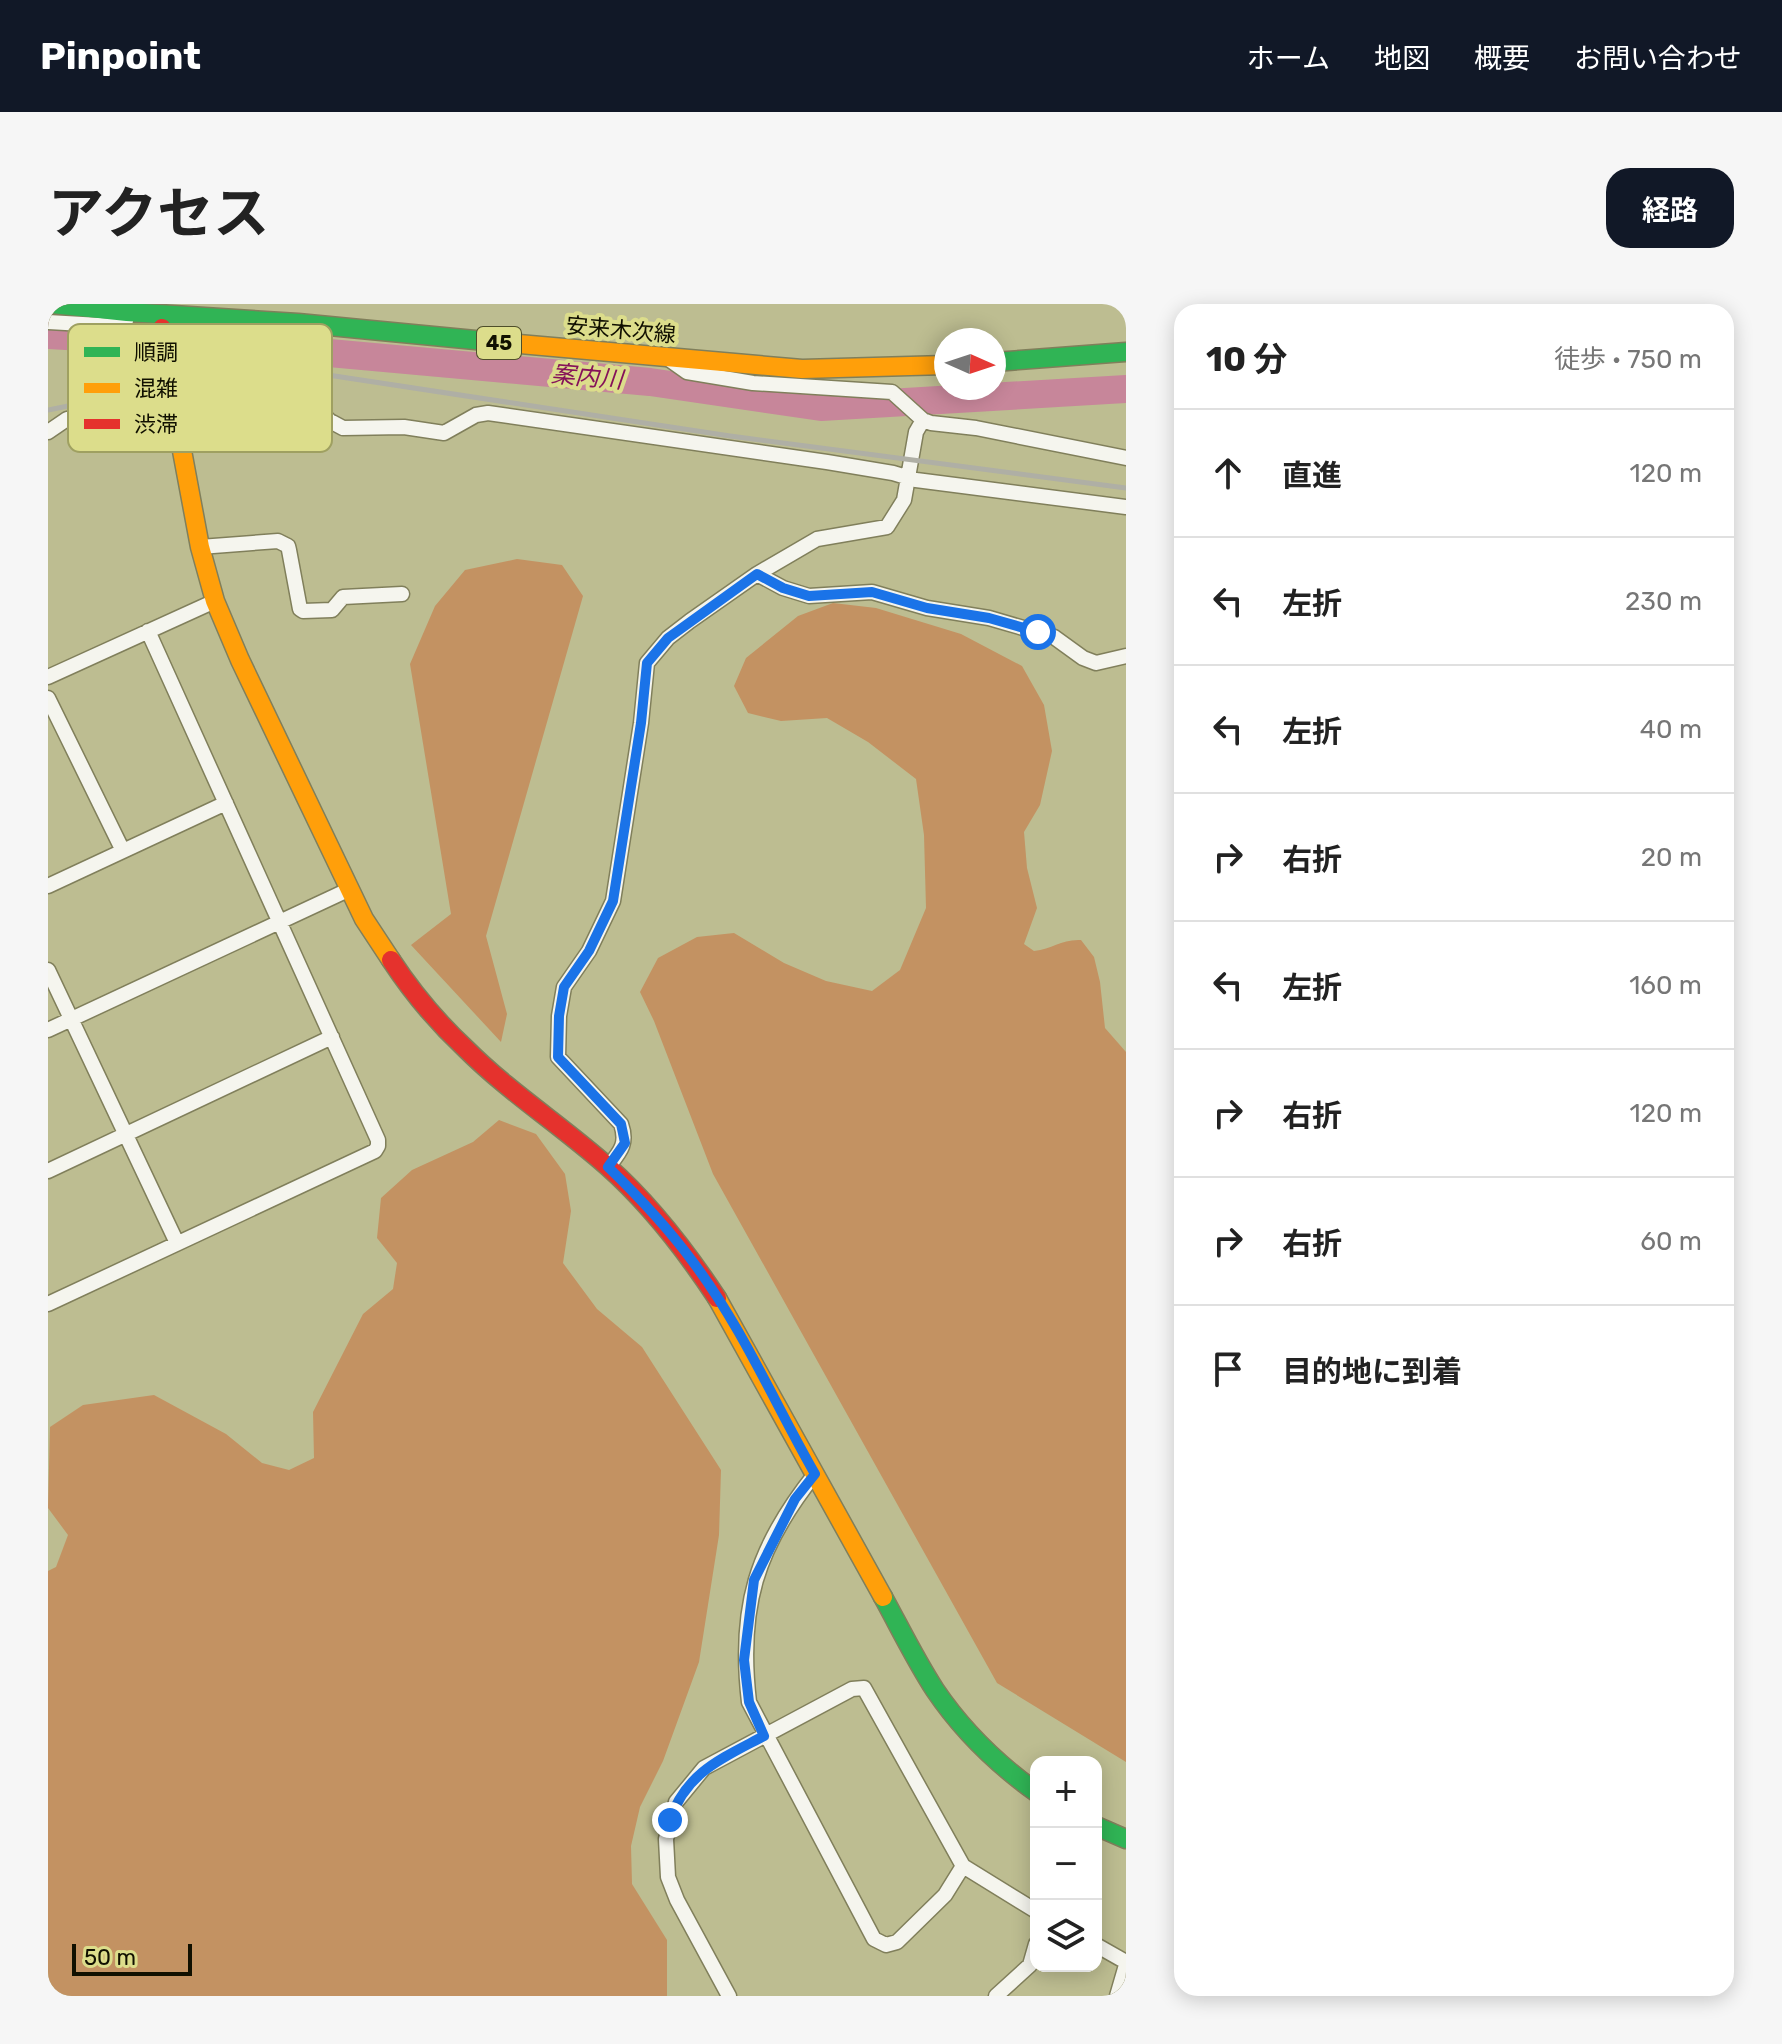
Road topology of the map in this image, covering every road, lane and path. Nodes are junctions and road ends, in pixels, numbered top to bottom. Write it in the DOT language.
graph roads {
  1 [pos="52,304"];
  2 [pos="127,312"];
  3 [pos="161,321"];
  4 [pos="48,322"];
  5 [pos="82,324"];
  6 [pos="121,324"];
  7 [pos="161,324"];
  8 [pos="308,324"];
  9 [pos="332,326"];
  10 [pos="1126,352"];
  11 [pos="668,359"];
  12 [pos="1006,361"];
  13 [pos="934,365"];
  14 [pos="921,418"];
  15 [pos="68,419"];
  16 [pos="332,422"];
  17 [pos="48,432"];
  18 [pos="182,452"];
  19 [pos="1126,458"];
  20 [pos="909,478"];
  21 [pos="1126,507"];
  22 [pos="200,547"];
  23 [pos="757,574"];
  24 [pos="402,594"];
  25 [pos="215,601"];
  26 [pos="148,631"];
  27 [pos="1126,656"];
  28 [pos="48,677"];
  29 [pos="48,698"];
  30 [pos="226,803"];
  31 [pos="123,851"];
  32 [pos="48,886"];
  33 [pos="348,890"];
  34 [pos="280,923"];
  35 [pos="48,970"];
  36 [pos="71,1019"];
  37 [pos="48,1030"];
  38 [pos="332,1037"];
  39 [pos="125,1135"];
  40 [pos="608,1167"];
  41 [pos="48,1171"];
  42 [pos="177,1243"];
  43 [pos="48,1304"];
  44 [pos="815,1474"];
  45 [pos="764,1736"];
  46 [pos="1030,1788"];
  47 [pos="1101,1828"];
  48 [pos="1126,1839"];
  49 [pos="963,1866"];
  50 [pos="1030,1907"];
  51 [pos="1102,1949"];
  52 [pos="1126,1964"];
  53 [pos="1030,1965"];
  54 [pos="729,1996"];
  55 [pos="996,1996"];
  56 [pos="1117,1996"];
  1 -- 2 [label="street, 安来木次線 / 45"];
  2 -- 3 [label="street, 安来木次線 / 45"];
  2 -- 6 [label="street"];
  3 -- 7 [label="street, bridge"];
  3 -- 8 [label="street, 安来木次線 / 45"];
  4 -- 5 [label="street"];
  9 -- 11 [label="street, 安来木次線 / 45"];
  10 -- 12 [label="street"];
  11 -- 13 [label="street, 安来木次線 / 45"];
  11 -- 14 [label="street"];
  14 -- 19 [label="street"];
  14 -- 20 [label="street"];
  15 -- 17 [label="street"];
  16 -- 20 [label="street"];
  18 -- 22 [label="street, bridge"];
  20 -- 21 [label="street"];
  20 -- 23 [label="street"];
  22 -- 24 [label="street"];
  22 -- 25 [label="street"];
  23 -- 27 [label="street"];
  23 -- 40 [label="street"];
  25 -- 26 [label="street"];
  25 -- 33 [label="street"];
  26 -- 28 [label="street"];
  26 -- 30 [label="street"];
  29 -- 31 [label="street"];
  30 -- 31 [label="street"];
  30 -- 34 [label="street"];
  31 -- 32 [label="street"];
  33 -- 34 [label="street"];
  33 -- 40 [label="street"];
  34 -- 36 [label="street"];
  34 -- 38 [label="street"];
  35 -- 36 [label="street"];
  36 -- 37 [label="street"];
  36 -- 39 [label="street"];
  38 -- 39 [label="street"];
  38 -- 42 [label="street"];
  39 -- 41 [label="street"];
  39 -- 42 [label="street"];
  40 -- 44 [label="street"];
  42 -- 43 [label="street"];
  44 -- 45 [label="street"];
  44 -- 46 [label="street"];
  45 -- 49 [label="street"];
  45 -- 49 [label="street"];
  45 -- 54 [label="street"];
  47 -- 48 [label="street"];
  49 -- 50 [label="street"];
  51 -- 52 [label="street"];
  52 -- 56 [label="street"];
  53 -- 55 [label="street"];
}
